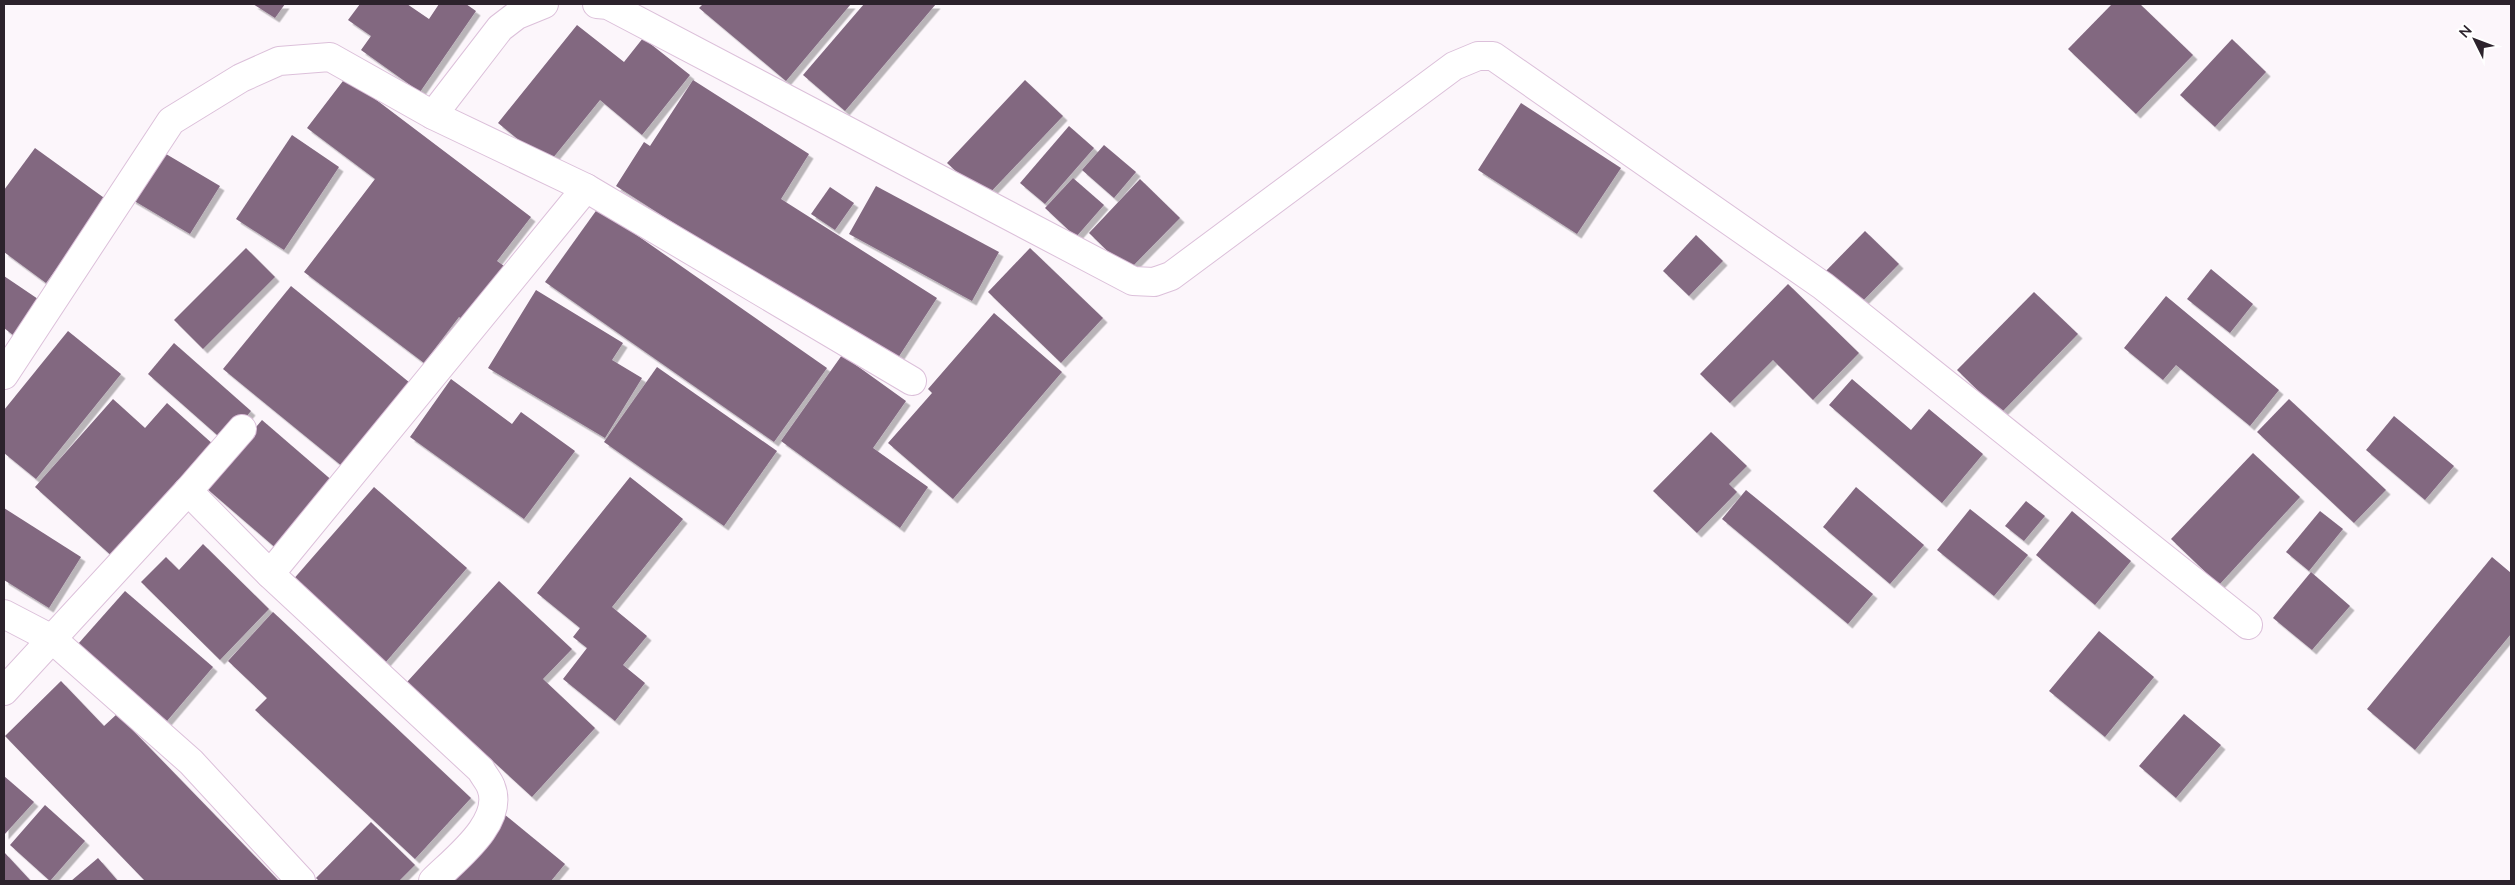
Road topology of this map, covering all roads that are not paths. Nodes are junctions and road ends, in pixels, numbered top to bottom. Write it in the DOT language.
graph roads {
  1 [pos="544,4"];
  2 [pos="597,4"];
  3 [pos="433,115"];
  4 [pos="586,188"];
  5 [pos="4,375"];
  6 [pos="912,381"];
  7 [pos="242,429"];
  8 [pos="188,491"];
  9 [pos="270,574"];
  10 [pos="4,614"];
  11 [pos="2248,625"];
  12 [pos="52,639"];
  13 [pos="4,691"];
  14 [pos="301,881"];
  15 [pos="433,881"];
  1 -- 3 [label="street"];
  2 -- 11 [label="street"];
  3 -- 4 [label="street"];
  3 -- 5 [label="street"];
  4 -- 6 [label="street"];
  4 -- 9 [label="street"];
  7 -- 8 [label="street"];
  8 -- 9 [label="street"];
  8 -- 12 [label="street"];
  9 -- 15 [label="street"];
  10 -- 12 [label="street"];
  12 -- 13 [label="street"];
  12 -- 14 [label="street"];
}
